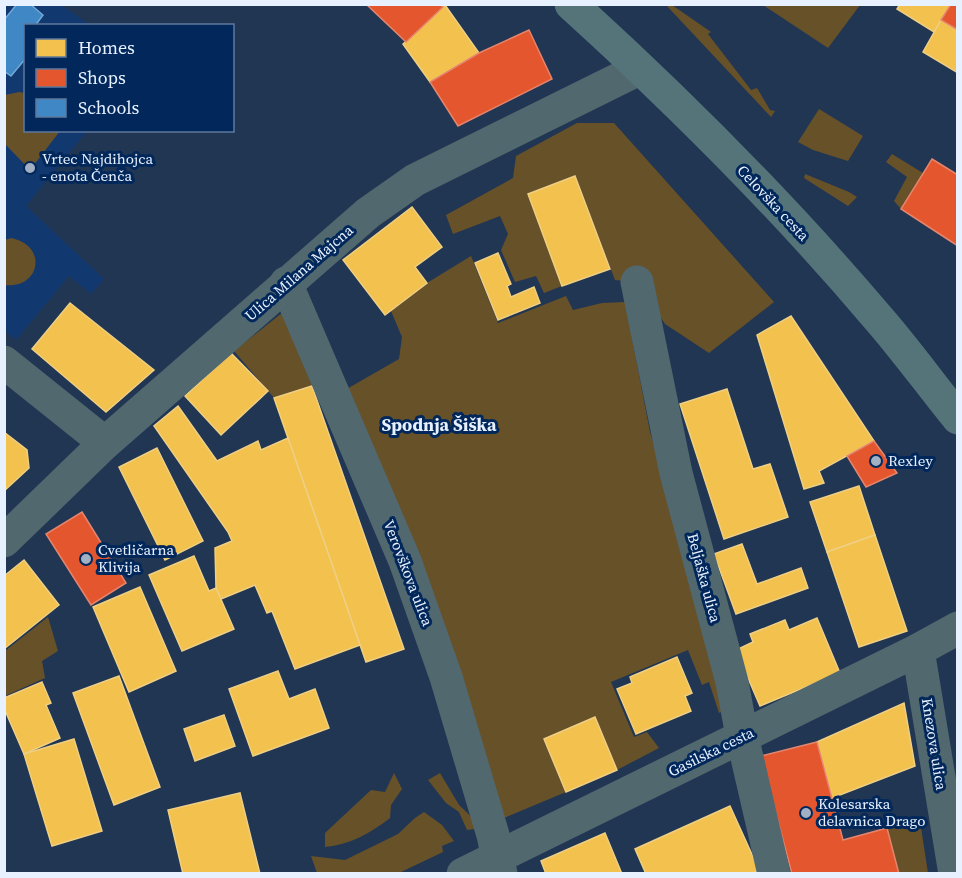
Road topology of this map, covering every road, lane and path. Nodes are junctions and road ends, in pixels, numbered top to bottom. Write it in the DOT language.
graph roads {
  1 [pos="571,4"];
  2 [pos="639,69"];
  3 [pos="637,282"];
  4 [pos="286,283"];
  5 [pos="4,362"];
  6 [pos="957,418"];
  7 [pos="105,443"];
  8 [pos="4,542"];
  9 [pos="957,627"];
  10 [pos="918,650"];
  11 [pos="742,736"];
  12 [pos="499,865"];
  13 [pos="463,873"];
  14 [pos="774,873"];
  15 [pos="955,873"];
  1 -- 2 [label="main road, Celovška cesta"];
  2 -- 4 [label="street, Ulica Milana Majcna"];
  2 -- 6 [label="main road, Celovška cesta"];
  3 -- 11 [label="street, Beljaška ulica"];
  4 -- 7 [label="street, Ulica Milana Majcna"];
  4 -- 12 [label="street, Verovškova ulica"];
  5 -- 7 [label="street"];
  7 -- 8 [label="street, Ulica Milana Majcna"];
  9 -- 10 [label="street, Gasilska cesta"];
  10 -- 11 [label="street, Gasilska cesta"];
  10 -- 15 [label="street, Knezova ulica"];
  11 -- 12 [label="street, Gasilska cesta"];
  11 -- 14 [label="street, Beljaška ulica"];
  12 -- 13 [label="street, Gasilska cesta"];
}
